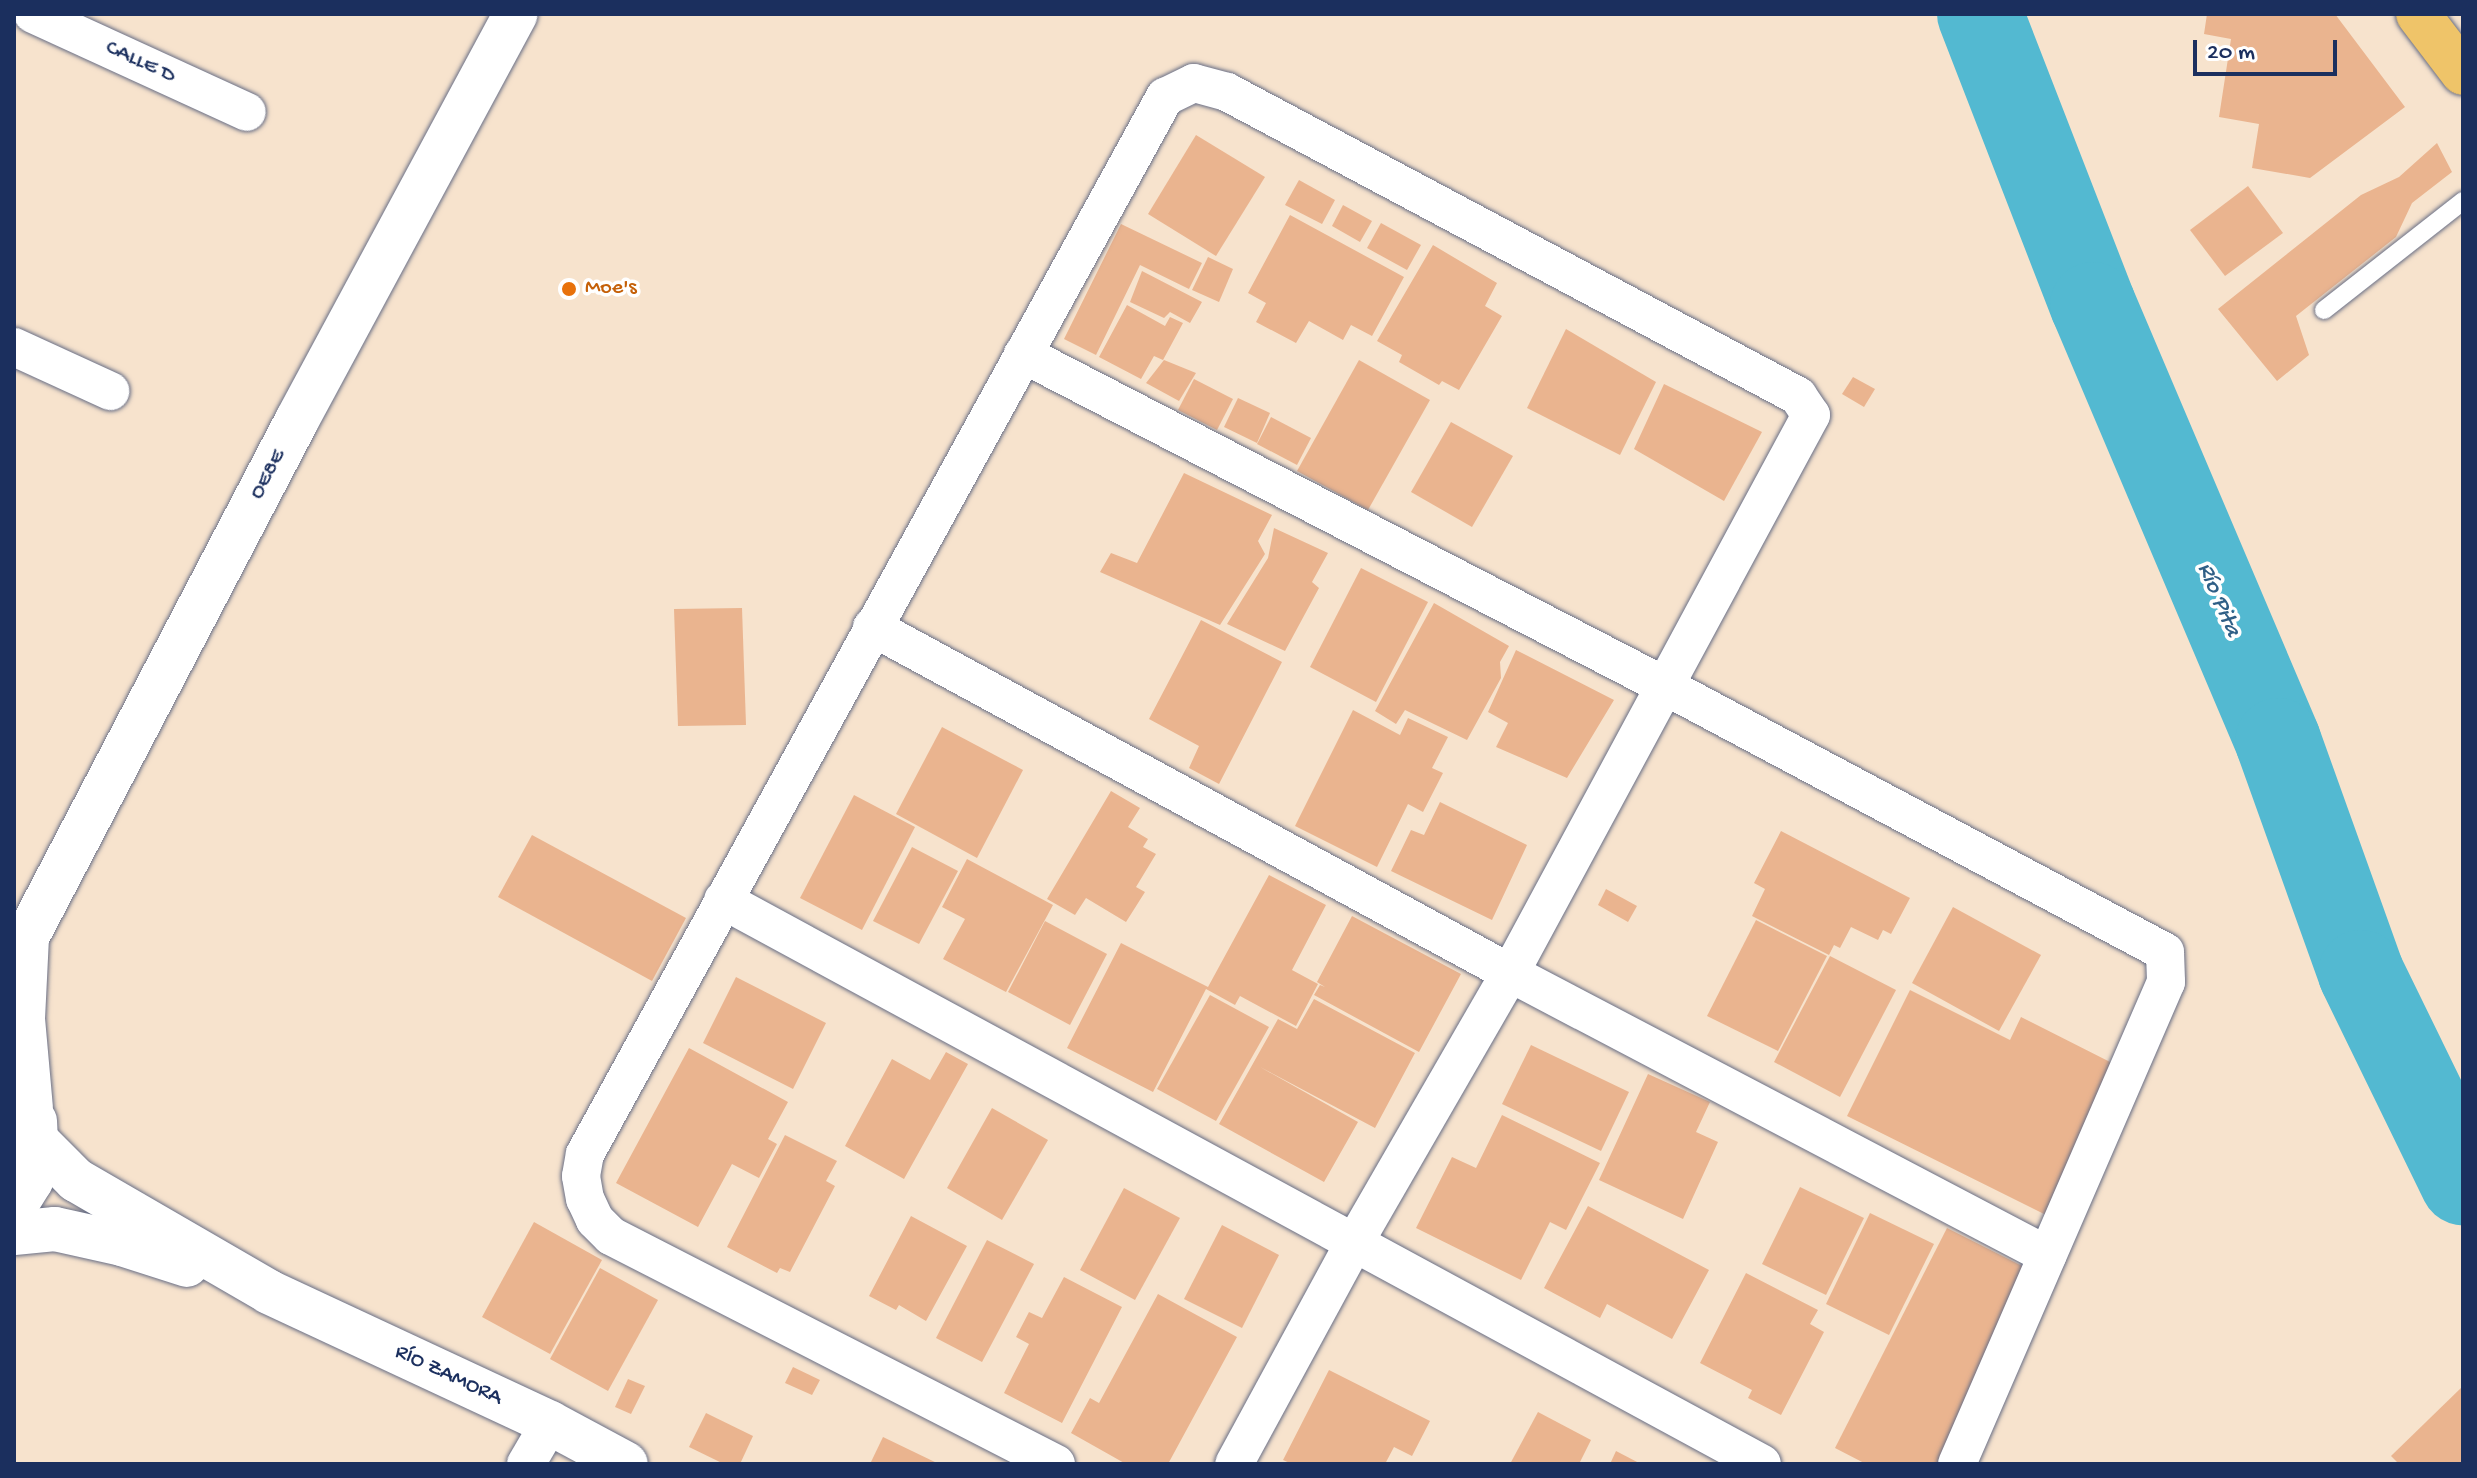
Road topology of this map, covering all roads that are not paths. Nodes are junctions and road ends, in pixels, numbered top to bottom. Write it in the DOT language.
graph roads {
  1 [pos="33,14"];
  2 [pos="516,14"];
  3 [pos="2418,14"];
  4 [pos="2463,73"];
  5 [pos="247,112"];
  6 [pos="2463,201"];
  7 [pos="2324,310"];
  8 [pos="14,347"];
  9 [pos="1023,354"];
  10 [pos="110,391"];
  11 [pos="872,627"];
  12 [pos="1665,686"];
  13 [pos="723,900"];
  14 [pos="20,945"];
  15 [pos="1510,973"];
  16 [pos="28,1110"];
  17 [pos="14,1208"];
  18 [pos="14,1233"];
  19 [pos="1353,1245"];
  20 [pos="2047,1255"];
  21 [pos="269,1292"];
  22 [pos="550,1423"];
  23 [pos="526,1464"];
  24 [pos="626,1464"];
  25 [pos="1056,1464"];
  26 [pos="1234,1464"];
  27 [pos="1762,1464"];
  28 [pos="1957,1464"];
  1 -- 5 [label="street, CALLE D"];
  2 -- 14 [label="street, OE8E"];
  3 -- 4 [label="highway"];
  6 -- 7 [label="lane"];
  8 -- 10 [label="street"];
  9 -- 11 [label="street"];
  9 -- 12 [label="street"];
  9 -- 12 [label="street"];
  11 -- 13 [label="street"];
  11 -- 15 [label="street"];
  12 -- 15 [label="street"];
  12 -- 20 [label="street"];
  13 -- 19 [label="street"];
  13 -- 25 [label="street"];
  14 -- 16 [label="street, OE8E"];
  15 -- 19 [label="street"];
  15 -- 20 [label="street"];
  16 -- 17 [label="street, OE8E"];
  16 -- 21 [label="street, RÍO ZAMORA"];
  18 -- 21 [label="street, RÍO ZAMORA"];
  19 -- 26 [label="street"];
  19 -- 27 [label="street"];
  20 -- 28 [label="street"];
  21 -- 22 [label="street, RÍO ZAMORA"];
  22 -- 23 [label="street"];
  22 -- 24 [label="street, RÍO ZAMORA"];
}
